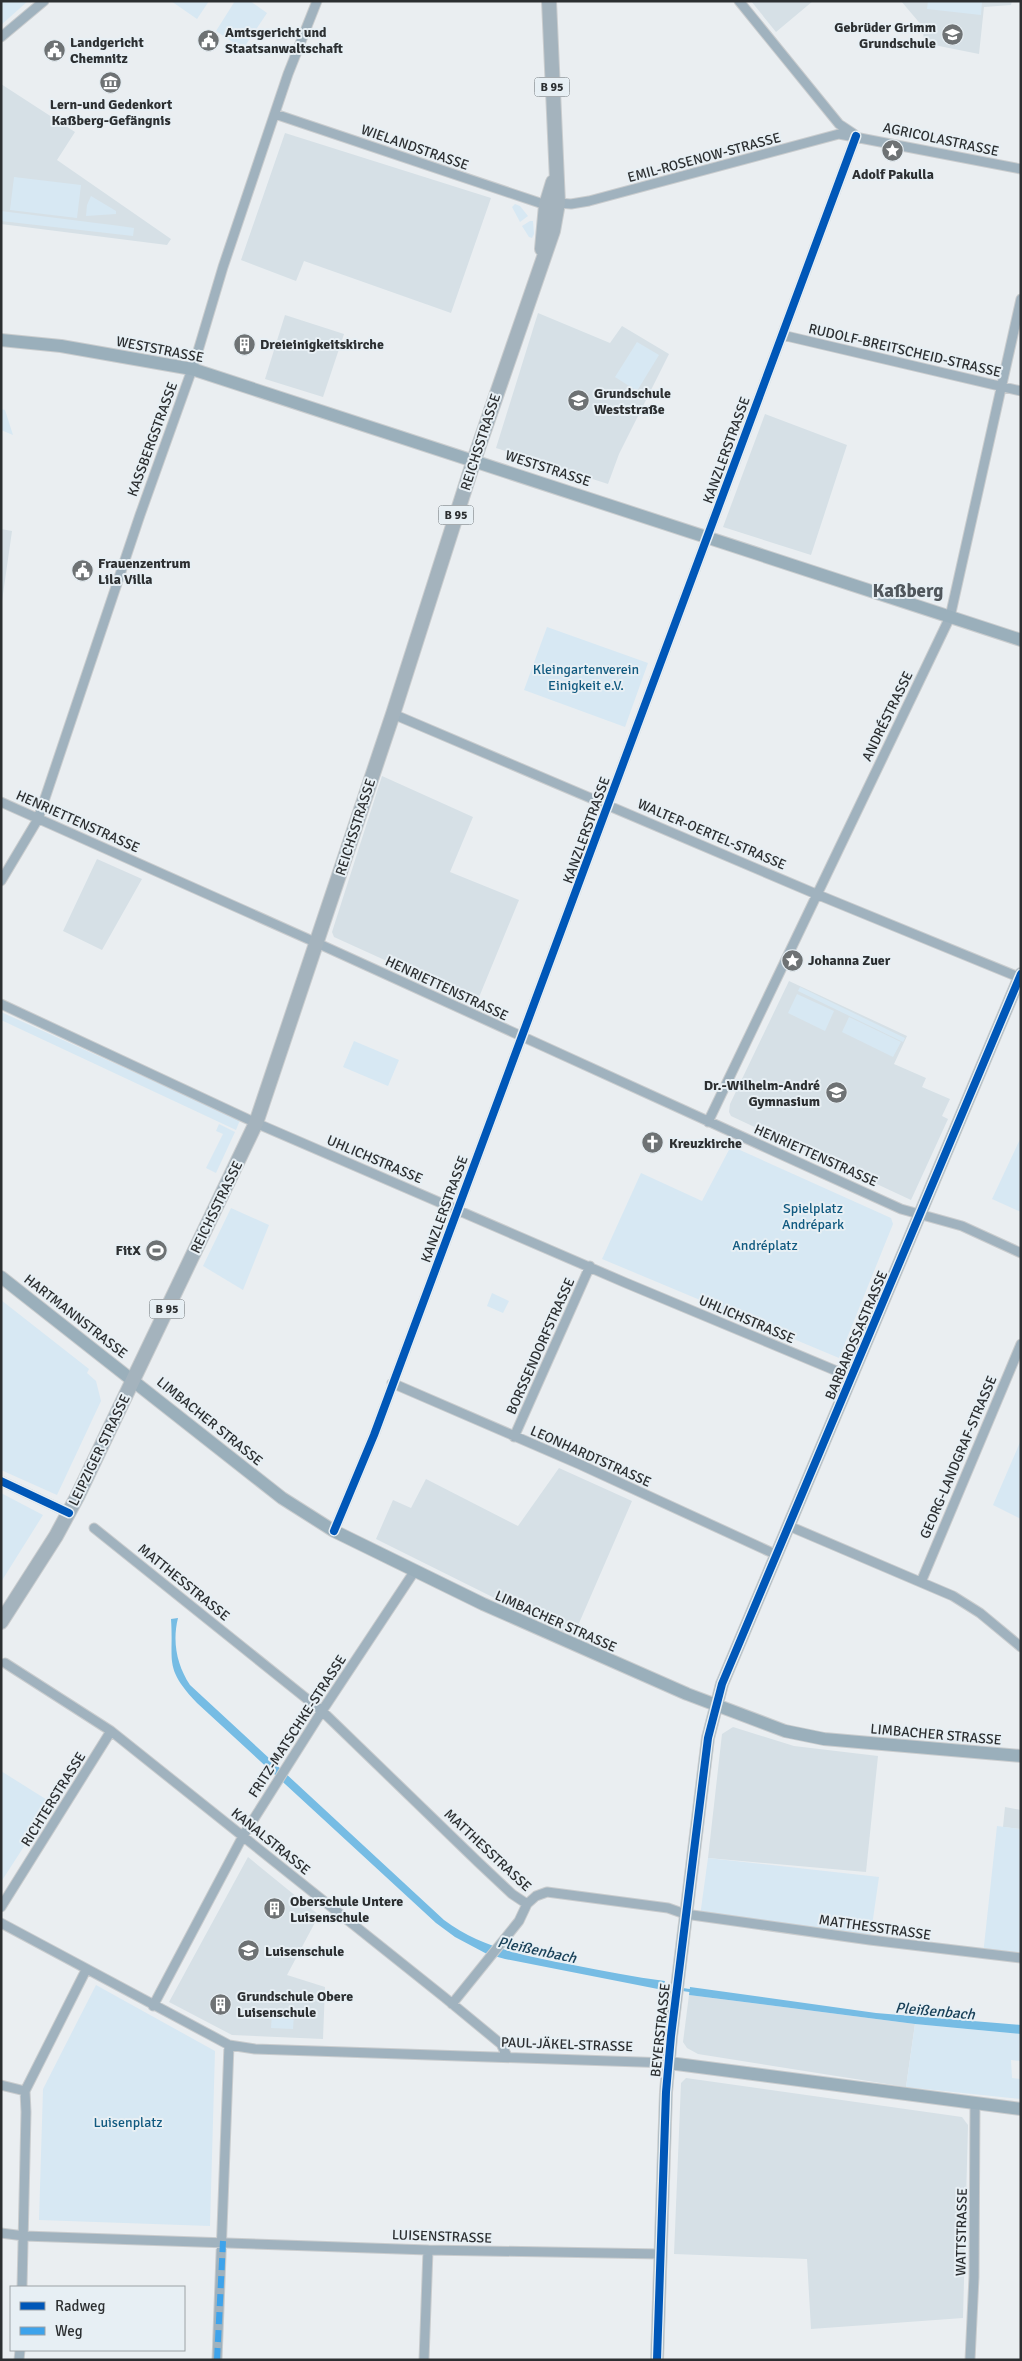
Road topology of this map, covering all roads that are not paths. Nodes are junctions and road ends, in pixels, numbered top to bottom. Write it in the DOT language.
graph roads {
  1 [pos="44,1"];
  2 [pos="317,1"];
  3 [pos="549,1"];
  4 [pos="739,1"];
  5 [pos="1,37"];
  6 [pos="275,114"];
  7 [pos="856,136"];
  8 [pos="1021,169"];
  9 [pos="552,204"];
  10 [pos="1021,299"];
  11 [pos="782,334"];
  12 [pos="1,340"];
  13 [pos="192,369"];
  14 [pos="1001,386"];
  15 [pos="1021,391"];
  16 [pos="474,460"];
  17 [pos="707,538"];
  18 [pos="950,617"];
  19 [pos="1021,640"];
  20 [pos="393,714"];
  21 [pos="1,802"];
  22 [pos="608,805"];
  23 [pos="38,819"];
  24 [pos="1,881"];
  25 [pos="816,894"];
  26 [pos="317,943"];
  27 [pos="1020,976"];
  28 [pos="1,1004"];
  29 [pos="522,1037"];
  30 [pos="708,1122"];
  31 [pos="256,1123"];
  32 [pos="458,1210"];
  33 [pos="920,1214"];
  34 [pos="1021,1253"];
  35 [pos="590,1266"];
  36 [pos="1,1277"];
  37 [pos="1021,1344"];
  38 [pos="852,1377"];
  39 [pos="134,1379"];
  40 [pos="392,1384"];
  41 [pos="514,1437"];
  42 [pos="1,1481"];
  43 [pos="68,1513"];
  44 [pos="789,1526"];
  45 [pos="94,1528"];
  46 [pos="334,1531"];
  47 [pos="777,1556"];
  48 [pos="414,1572"];
  49 [pos="921,1582"];
  50 [pos="1,1622"];
  51 [pos="1021,1647"];
  52 [pos="5,1663"];
  53 [pos="716,1706"];
  54 [pos="322,1711"];
  55 [pos="111,1731"];
  56 [pos="1021,1756"];
  57 [pos="242,1836"];
  58 [pos="527,1904"];
  59 [pos="1,1907"];
  60 [pos="685,1914"];
  61 [pos="1,1923"];
  62 [pos="1021,1958"];
  63 [pos="86,1970"];
  64 [pos="452,2004"];
  65 [pos="153,2006"];
  66 [pos="229,2045"];
  67 [pos="507,2056"];
  68 [pos="669,2063"];
  69 [pos="1,2084"];
  70 [pos="24,2091"];
  71 [pos="976,2104"];
  72 [pos="1021,2110"];
  73 [pos="1,2233"];
  74 [pos="24,2236"];
  75 [pos="223,2241"];
  76 [pos="428,2250"];
  77 [pos="661,2254"];
  78 [pos="22,2286"];
  79 [pos="217,2360"];
  80 [pos="424,2360"];
  81 [pos="657,2360"];
  82 [pos="970,2360"];
  1 -- 5 [label="street"];
  2 -- 6 [label="street, KASSBERGSTRASSE"];
  3 -- 9 [label="main road, REICHSSTRASSE / B 95"];
  4 -- 7 [label="street"];
  6 -- 9 [label="street, WIELANDSTRASSE"];
  6 -- 13 [label="street, KASSBERGSTRASSE"];
  7 -- 8 [label="street, AGRICOLASTRASSE"];
  7 -- 9 [label="street, EMIL-ROSENOW-STRASSE"];
  7 -- 11 [label="street, KANZLERSTRASSE"];
  9 -- 16 [label="main road, REICHSSTRASSE / B 95"];
  10 -- 14 [label="street, ANDRÉSTRASSE"];
  11 -- 14 [label="street, RUDOLF-BREITSCHEID-STRASSE"];
  11 -- 17 [label="street, KANZLERSTRASSE"];
  12 -- 13 [label="street, WESTSTRASSE"];
  13 -- 16 [label="street, WESTSTRASSE"];
  13 -- 23 [label="street, KASSBERGSTRASSE"];
  14 -- 15 [label="street, RUDOLF-BREITSCHEID-STRASSE"];
  14 -- 18 [label="street, ANDRÉSTRASSE"];
  16 -- 17 [label="street, WESTSTRASSE"];
  16 -- 20 [label="main road, REICHSSTRASSE / B 95"];
  17 -- 18 [label="street, WESTSTRASSE"];
  17 -- 22 [label="street, KANZLERSTRASSE"];
  18 -- 19 [label="street, WESTSTRASSE"];
  18 -- 25 [label="street, ANDRÉSTRASSE"];
  20 -- 22 [label="street, WALTER-OERTEL-STRASSE"];
  20 -- 26 [label="main road, REICHSSTRASSE / B 95"];
  21 -- 23 [label="street, HENRIETTENSTRASSE"];
  22 -- 25 [label="street, WALTER-OERTEL-STRASSE"];
  22 -- 29 [label="street, KANZLERSTRASSE"];
  23 -- 24 [label="street, KASSBERGSTRASSE"];
  23 -- 26 [label="street, HENRIETTENSTRASSE"];
  25 -- 27 [label="street, WALTER-OERTEL-STRASSE"];
  25 -- 30 [label="street, ANDRÉSTRASSE"];
  26 -- 29 [label="street, HENRIETTENSTRASSE"];
  26 -- 31 [label="main road, REICHSSTRASSE / B 95"];
  27 -- 33 [label="street, BARBAROSSASTRASSE"];
  28 -- 31 [label="street, UHLICHSTRASSE"];
  29 -- 30 [label="street, HENRIETTENSTRASSE"];
  29 -- 32 [label="street, KANZLERSTRASSE"];
  30 -- 33 [label="street, HENRIETTENSTRASSE"];
  31 -- 32 [label="street, UHLICHSTRASSE"];
  31 -- 39 [label="main road, REICHSSTRASSE / B 95"];
  32 -- 35 [label="street, UHLICHSTRASSE"];
  32 -- 40 [label="street, KANZLERSTRASSE"];
  33 -- 34 [label="street, HENRIETTENSTRASSE"];
  33 -- 38 [label="street, BARBAROSSASTRASSE"];
  35 -- 38 [label="street, UHLICHSTRASSE"];
  35 -- 41 [label="street, BORSSENDORFSTRASSE"];
  36 -- 39 [label="street, HARTMANNSTRASSE"];
  37 -- 49 [label="street, GEORG-LANDGRAF-STRASSE"];
  38 -- 44 [label="street, BARBAROSSASTRASSE"];
  39 -- 43 [label="main road, LEIPZIGER STRASSE / B 95"];
  39 -- 46 [label="street, LIMBACHER STRASSE"];
  40 -- 41 [label="street, LEONHARDTSTRASSE"];
  40 -- 46 [label="street, KANZLERSTRASSE"];
  41 -- 47 [label="street, LEONHARDTSTRASSE"];
  42 -- 43 [label="street"];
  43 -- 50 [label="main road, LEIPZIGER STRASSE / B 95"];
  44 -- 47 [label="street, BARBAROSSASTRASSE"];
  44 -- 49 [label="street"];
  45 -- 54 [label="street, MATTHESSTRASSE"];
  46 -- 48 [label="street, LIMBACHER STRASSE"];
  47 -- 53 [label="street, BARBAROSSASTRASSE"];
  48 -- 53 [label="street, LIMBACHER STRASSE"];
  48 -- 54 [label="street, FRITZ-MATSCHKE-STRASSE"];
  49 -- 51 [label="street"];
  52 -- 55 [label="street, KANALSTRASSE"];
  53 -- 56 [label="street, LIMBACHER STRASSE"];
  53 -- 60 [label="street, BEYERSTRASSE"];
  54 -- 57 [label="street, FRITZ-MATSCHKE-STRASSE"];
  54 -- 58 [label="street, MATTHESSTRASSE"];
  55 -- 57 [label="street, KANALSTRASSE"];
  55 -- 59 [label="street, RICHTERSTRASSE"];
  57 -- 64 [label="street, KANALSTRASSE"];
  57 -- 65 [label="street, FRITZ-MATSCHKE-STRASSE"];
  58 -- 60 [label="street, MATTHESSTRASSE"];
  58 -- 64 [label="street"];
  60 -- 62 [label="street, MATTHESSTRASSE"];
  60 -- 68 [label="street, BEYERSTRASSE"];
  61 -- 63 [label="street"];
  63 -- 65 [label="street"];
  63 -- 70 [label="street"];
  64 -- 67 [label="street, KANALSTRASSE"];
  65 -- 66 [label="street"];
  66 -- 67 [label="street, PAUL-JÄKEL-STRASSE"];
  66 -- 75 [label="street"];
  67 -- 68 [label="street, PAUL-JÄKEL-STRASSE"];
  68 -- 71 [label="street, PAUL-JÄKEL-STRASSE"];
  68 -- 77 [label="street, BEYERSTRASSE"];
  69 -- 70 [label="street"];
  70 -- 74 [label="street"];
  71 -- 72 [label="street, PAUL-JÄKEL-STRASSE"];
  71 -- 82 [label="street, WATTSTRASSE"];
  73 -- 74 [label="street"];
  74 -- 75 [label="street"];
  74 -- 78 [label="street"];
  75 -- 76 [label="street, LUISENSTRASSE"];
  75 -- 79 [label="street"];
  76 -- 77 [label="street, LUISENSTRASSE"];
  76 -- 80 [label="street"];
  77 -- 81 [label="street, BEYERSTRASSE"];
}
